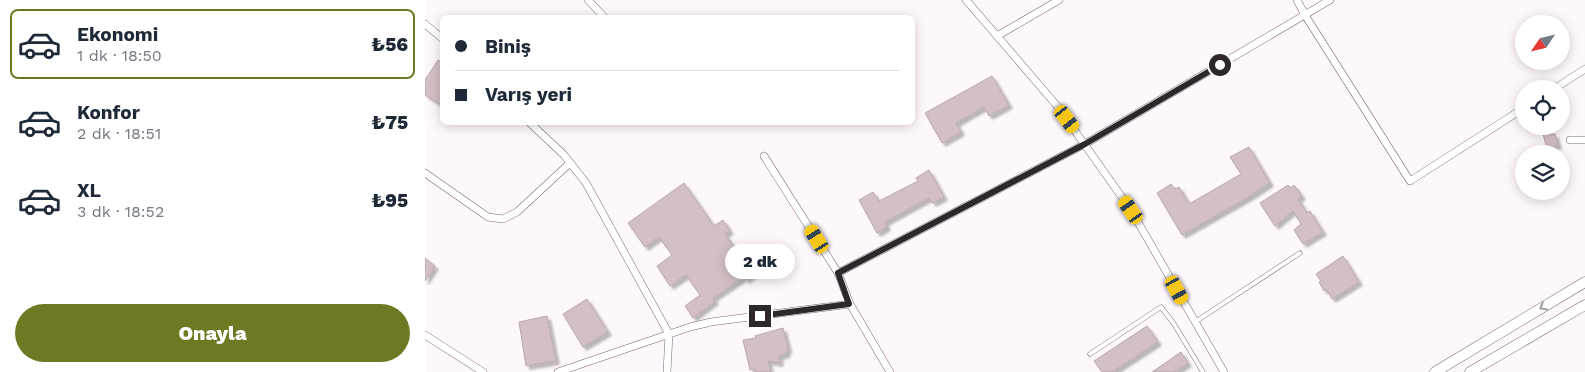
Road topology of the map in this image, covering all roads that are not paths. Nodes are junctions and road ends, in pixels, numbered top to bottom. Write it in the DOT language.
graph roads {
  1 [pos="588,0"];
  2 [pos="966,0"];
  3 [pos="1059,0"];
  4 [pos="1297,0"];
  5 [pos="1330,0"];
  6 [pos="602,15"];
  7 [pos="1305,15"];
  8 [pos="425,24"];
  9 [pos="440,36"];
  10 [pos="997,36"];
  11 [pos="1585,69"];
  12 [pos="1568,80"];
  13 [pos="1515,114"];
  14 [pos="532,125"];
  15 [pos="1570,140"];
  16 [pos="1585,140"];
  17 [pos="1085,144"];
  18 [pos="764,156"];
  19 [pos="570,164"];
  20 [pos="425,174"];
  21 [pos="1300,253"];
  22 [pos="838,273"];
  23 [pos="1585,282"];
  24 [pos="849,304"];
  25 [pos="1585,305"];
  26 [pos="1195,322"];
  27 [pos="425,334"];
  28 [pos="669,334"];
  29 [pos="1090,354"];
  30 [pos="483,372"];
  31 [pos="557,372"];
  32 [pos="667,372"];
  33 [pos="890,372"];
  34 [pos="1203,372"];
  35 [pos="1224,372"];
  36 [pos="1435,372"];
  37 [pos="1470,372"];
  1 -- 6 [label="street"];
  2 -- 10 [label="street"];
  3 -- 10 [label="street"];
  4 -- 7 [label="street"];
  5 -- 7 [label="street"];
  7 -- 13 [label="street"];
  7 -- 17 [label="street"];
  8 -- 9 [label="street"];
  10 -- 17 [label="street"];
  11 -- 12 [label="street"];
  14 -- 19 [label="street"];
  15 -- 16 [label="street"];
  17 -- 22 [label="street"];
  17 -- 26 [label="street"];
  18 -- 22 [label="street"];
  19 -- 20 [label="street"];
  19 -- 28 [label="street"];
  21 -- 26 [label="lane"];
  22 -- 24 [label="street"];
  23 -- 36 [label="main road, one-way"];
  24 -- 28 [label="street"];
  24 -- 33 [label="street"];
  25 -- 37 [label="main road"];
  26 -- 35 [label="street"];
  27 -- 30 [label="street"];
  28 -- 31 [label="street"];
  28 -- 32 [label="street"];
  29 -- 34 [label="lane"];
}
